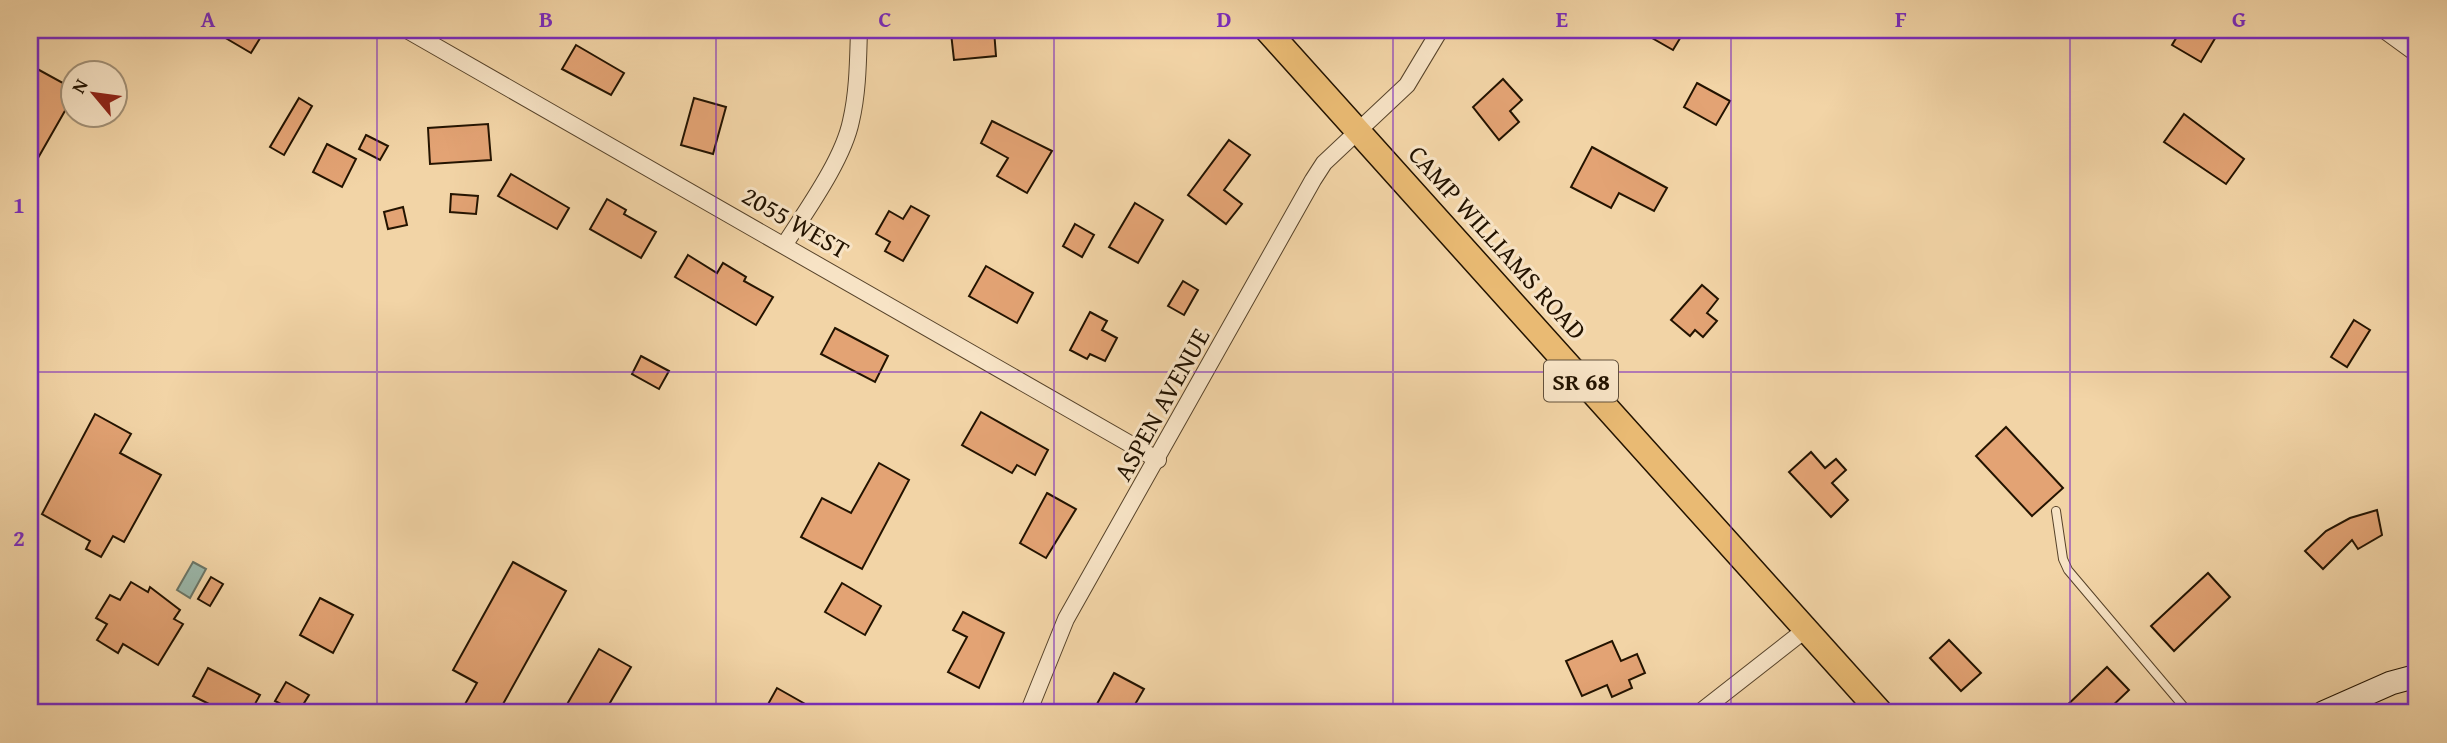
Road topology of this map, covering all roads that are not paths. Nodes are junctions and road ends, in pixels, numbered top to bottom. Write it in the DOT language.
graph roads {
  1 [pos="407,30"];
  2 [pos="859,30"];
  3 [pos="1267,30"];
  4 [pos="1440,30"];
  5 [pos="2385,30"];
  6 [pos="2417,54"];
  7 [pos="1358,131"];
  8 [pos="785,244"];
  9 [pos="1158,460"];
  10 [pos="2056,511"];
  11 [pos="1805,631"];
  12 [pos="2417,676"];
  13 [pos="1028,713"];
  14 [pos="1699,713"];
  15 [pos="1881,713"];
  16 [pos="2189,713"];
  17 [pos="2323,713"];
  1 -- 8 [label="street, 2055 WEST"];
  2 -- 8 [label="street"];
  3 -- 7 [label="main road, CAMP WILLIAMS ROAD / SR 68"];
  4 -- 7 [label="street, ASPEN AVENUE"];
  5 -- 6 [label="street"];
  7 -- 9 [label="street, ASPEN AVENUE"];
  7 -- 11 [label="main road, CAMP WILLIAMS ROAD / SR 68"];
  8 -- 9 [label="street, 2055 WEST"];
  9 -- 13 [label="street, ASPEN AVENUE"];
  10 -- 16 [label="lane"];
  11 -- 14 [label="street"];
  11 -- 15 [label="main road, CAMP WILLIAMS ROAD / SR 68"];
  12 -- 17 [label="street"];
}
